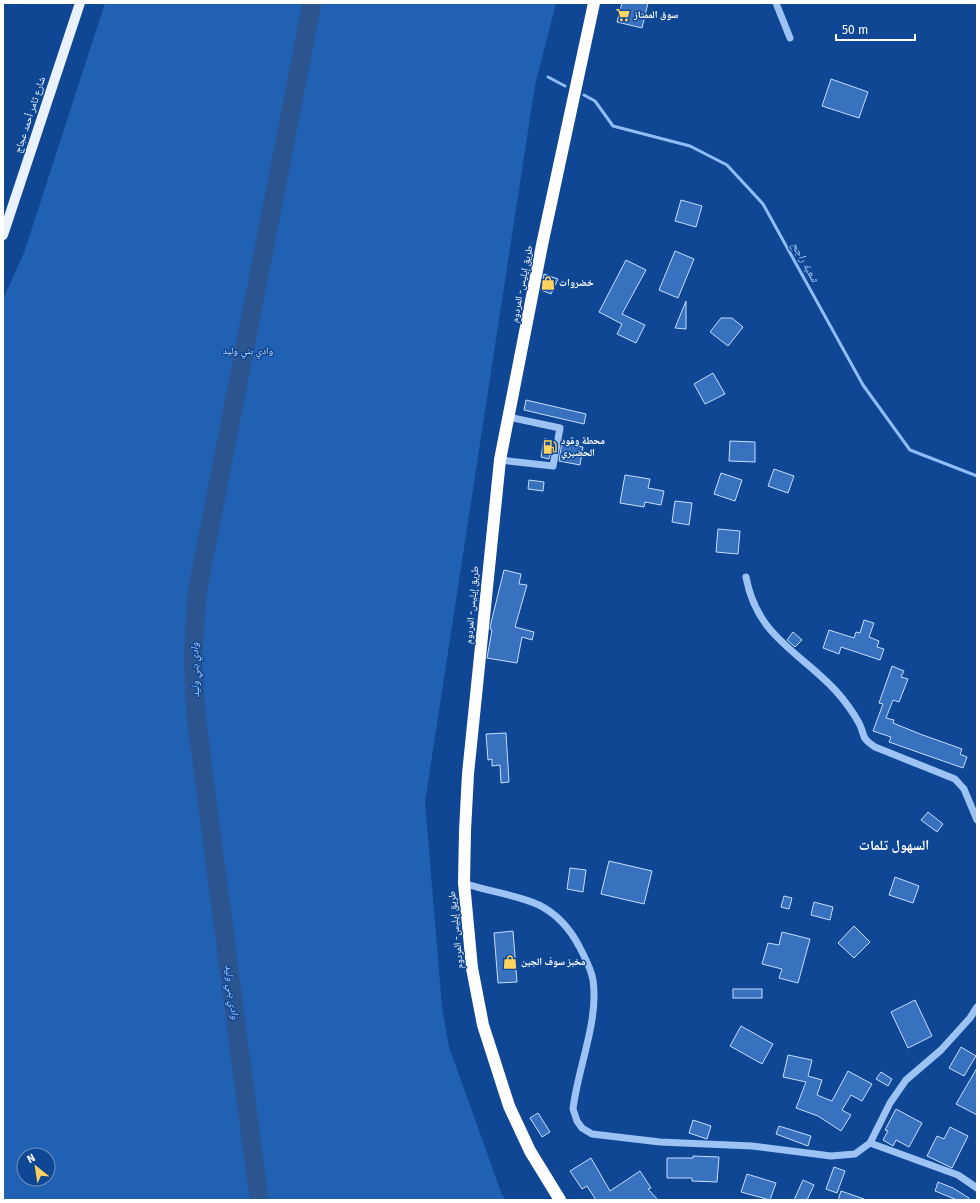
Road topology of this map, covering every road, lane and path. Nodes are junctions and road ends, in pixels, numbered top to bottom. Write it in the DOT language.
graph roads {
  1 [pos="80,3"];
  2 [pos="594,3"];
  3 [pos="776,3"];
  4 [pos="790,38"];
  5 [pos="3,235"];
  6 [pos="508,417"];
  7 [pos="500,460"];
  8 [pos="746,577"];
  9 [pos="977,820"];
  10 [pos="464,883"];
  11 [pos="977,1007"];
  12 [pos="974,1020"];
  13 [pos="870,1143"];
  14 [pos="977,1188"];
  15 [pos="560,1200"];
  1 -- 5 [label="main road, شارع ثامر أحمد عجاج"];
  2 -- 6 [label="highway, طريق إيليس- المردوم"];
  3 -- 4 [label="street"];
  6 -- 7 [label="highway, طريق إيليس- المردوم"];
  6 -- 7 [label="street"];
  7 -- 10 [label="highway, طريق إيليس- المردوم"];
  8 -- 9 [label="street"];
  10 -- 13 [label="street"];
  10 -- 15 [label="highway, طريق إيليس- المردوم"];
  11 -- 12 [label="street"];
  12 -- 13 [label="street"];
  13 -- 14 [label="street"];
}
